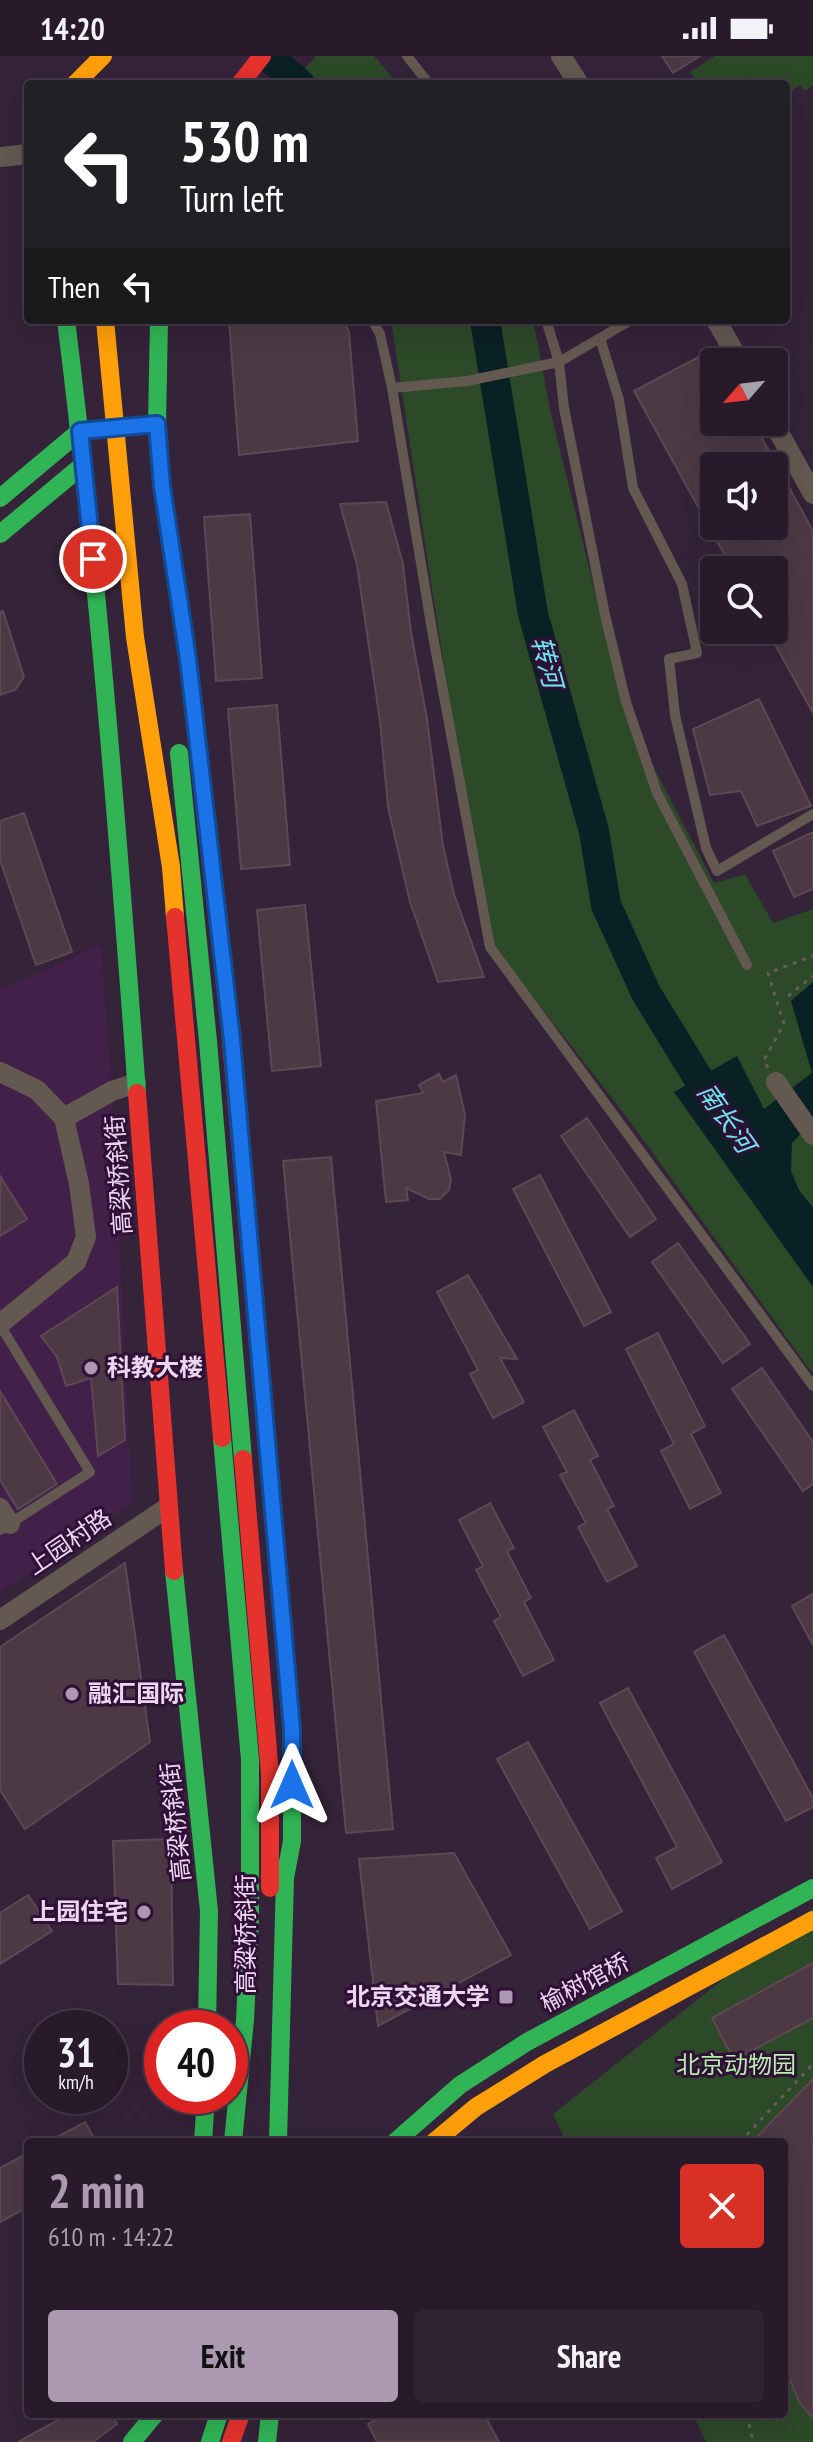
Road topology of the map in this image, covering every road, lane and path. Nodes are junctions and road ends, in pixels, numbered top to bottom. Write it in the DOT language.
graph roads {
  1 [pos="262,56"];
  2 [pos="407,56"];
  3 [pos="561,56"];
  4 [pos="101,58"];
  5 [pos="79,80"];
  6 [pos="98,80"];
  7 [pos="243,80"];
  8 [pos="426,80"];
  9 [pos="576,80"];
  10 [pos="24,154"];
  11 [pos="0,157"];
  12 [pos="67,324"];
  13 [pos="106,324"];
  14 [pos="158,324"];
  15 [pos="374,324"];
  16 [pos="547,324"];
  17 [pos="624,324"];
  18 [pos="718,324"];
  19 [pos="600,338"];
  20 [pos="732,348"];
  21 [pos="559,362"];
  22 [pos="392,388"];
  23 [pos="137,426"];
  24 [pos="80,431"];
  25 [pos="781,436"];
  26 [pos="140,459"];
  27 [pos="84,464"];
  28 [pos="813,494"];
  29 [pos="0,498"];
  30 [pos="0,534"];
  31 [pos="179,609"];
  32 [pos="171,671"];
  33 [pos="177,733"];
  34 [pos="813,814"];
  35 [pos="813,956"];
  36 [pos="747,965"];
  37 [pos="813,976"];
  38 [pos="788,996"];
  39 [pos="0,1072"];
  40 [pos="776,1082"];
  41 [pos="136,1083"];
  42 [pos="64,1118"];
  43 [pos="813,1135"];
  44 [pos="0,1325"];
  45 [pos="813,1386"];
  46 [pos="168,1507"];
  47 [pos="3,1521"];
  48 [pos="0,1620"];
  49 [pos="292,1729"];
  50 [pos="270,1774"];
  51 [pos="813,1888"];
  52 [pos="813,1920"];
  53 [pos="207,2010"];
  54 [pos="813,2064"];
  55 [pos="205,2114"];
  56 [pos="203,2138"];
  57 [pos="233,2138"];
  58 [pos="263,2138"];
  59 [pos="278,2138"];
  60 [pos="400,2138"];
  61 [pos="439,2138"];
  62 [pos="744,2138"];
  63 [pos="152,2418"];
  64 [pos="218,2418"];
  65 [pos="240,2418"];
  66 [pos="254,2418"];
  67 [pos="270,2418"];
  68 [pos="748,2418"];
  69 [pos="132,2442"];
  70 [pos="210,2442"];
  71 [pos="231,2442"];
  72 [pos="250,2442"];
  73 [pos="267,2442"];
  74 [pos="753,2442"];
  1 -- 7 [label="main road"];
  2 -- 8 [label="lane"];
  3 -- 9 [label="street"];
  4 -- 5 [label="main road"];
  4 -- 6 [label="main road"];
  10 -- 11 [label="street"];
  12 -- 24 [label="main road, 高梁桥斜街"];
  13 -- 23 [label="main road"];
  14 -- 23 [label="main road"];
  15 -- 22 [label="lane"];
  16 -- 21 [label="lane"];
  17 -- 19 [label="lane"];
  18 -- 20 [label="street"];
  19 -- 21 [label="lane"];
  19 -- 34 [label="lane"];
  21 -- 22 [label="lane"];
  21 -- 36 [label="lane"];
  22 -- 45 [label="lane"];
  23 -- 24 [label="main road"];
  23 -- 26 [label="main road"];
  23 -- 26 [label="main road"];
  24 -- 27 [label="main road, 高梁桥斜街"];
  24 -- 29 [label="main road"];
  25 -- 28 [label="street"];
  26 -- 27 [label="main road"];
  26 -- 31 [label="main road"];
  26 -- 57 [label="main road, 高粱桥斜街"];
  27 -- 30 [label="main road"];
  27 -- 41 [label="main road, 高梁桥斜街"];
  31 -- 32 [label="main road"];
  31 -- 49 [label="main road"];
  33 -- 50 [label="main road"];
  35 -- 40 [label="path"];
  37 -- 38 [label="path"];
  39 -- 42 [label="street"];
  40 -- 43 [label="street"];
  41 -- 42 [label="street"];
  41 -- 46 [label="main road, 高梁桥斜街"];
  42 -- 44 [label="street"];
  44 -- 47 [label="lane"];
  46 -- 48 [label="street, 上园村路"];
  46 -- 53 [label="main road, 高梁桥斜街"];
  49 -- 50 [label="main road"];
  49 -- 59 [label="main road"];
  50 -- 58 [label="main road, 高粱桥斜街"];
  51 -- 60 [label="main road, 榆树馆桥"];
  52 -- 61 [label="main road"];
  54 -- 62 [label="path"];
  55 -- 56 [label="main road"];
  63 -- 69 [label="main road"];
  64 -- 70 [label="main road"];
  65 -- 71 [label="main road"];
  66 -- 72 [label="main road"];
  67 -- 73 [label="main road"];
  68 -- 74 [label="path"];
}
